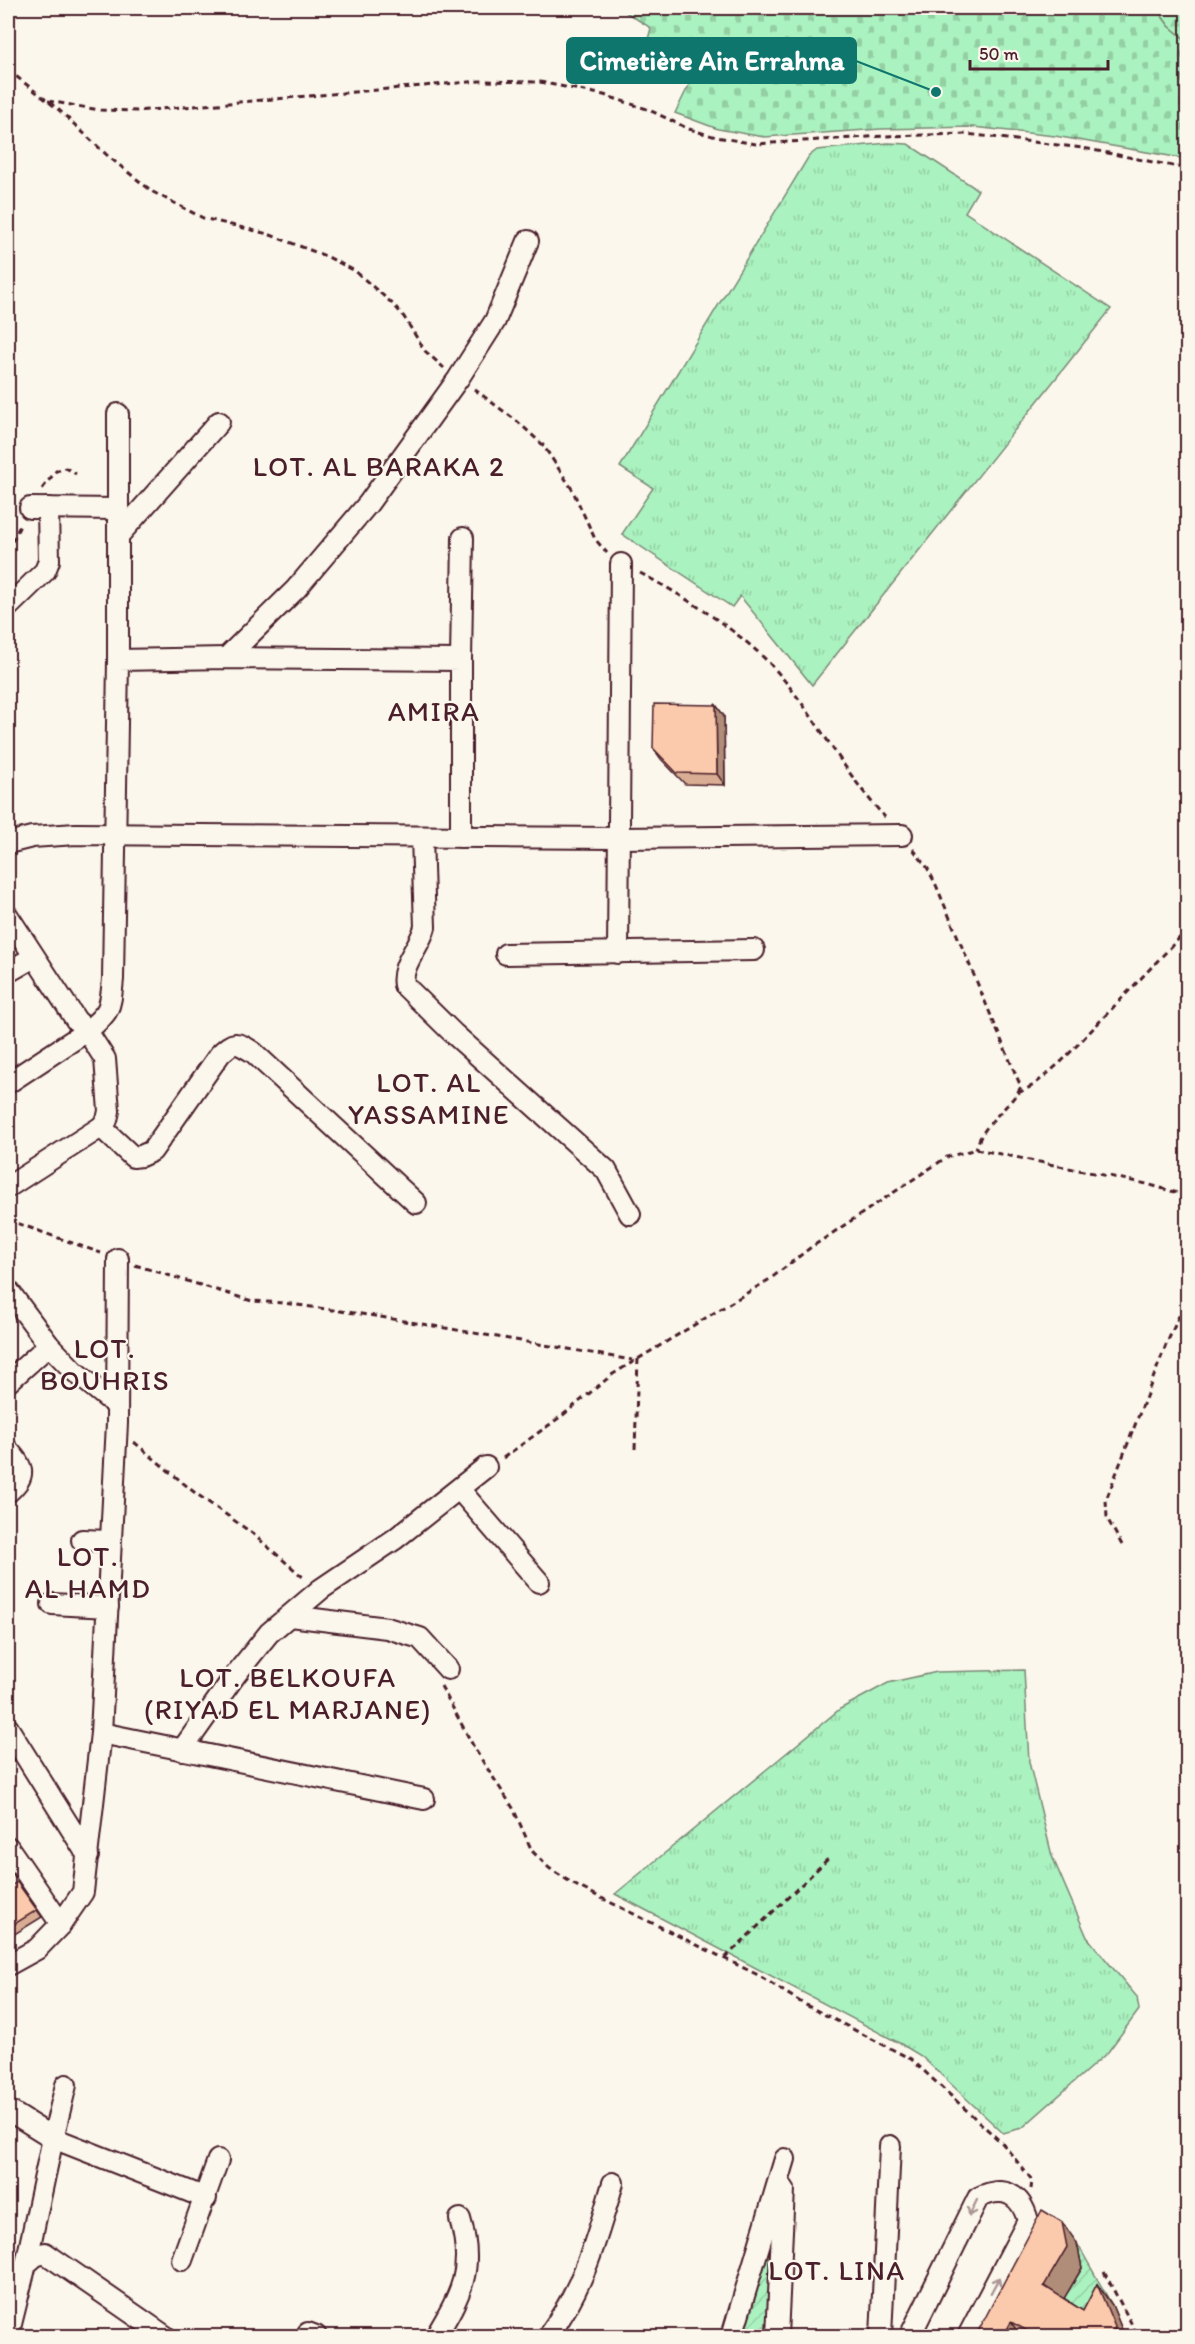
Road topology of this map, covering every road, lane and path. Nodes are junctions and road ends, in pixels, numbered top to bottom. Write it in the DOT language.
graph roads {
  1 [pos="8,70"];
  2 [pos="46,101"];
  3 [pos="1188,169"];
  4 [pos="528,242"];
  5 [pos="458,379"];
  6 [pos="118,414"];
  7 [pos="219,422"];
  8 [pos="118,509"];
  9 [pos="118,536"];
  10 [pos="464,538"];
  11 [pos="621,564"];
  12 [pos="8,607"];
  13 [pos="226,658"];
  14 [pos="118,660"];
  15 [pos="461,660"];
  16 [pos="902,835"];
  17 [pos="114,836"];
  18 [pos="422,837"];
  19 [pos="460,837"];
  20 [pos="620,838"];
  21 [pos="8,843"];
  22 [pos="8,916"];
  23 [pos="1188,928"];
  24 [pos="754,950"];
  25 [pos="618,952"];
  26 [pos="506,954"];
  27 [pos="34,957"];
  28 [pos="8,972"];
  29 [pos="87,1031"];
  30 [pos="8,1083"];
  31 [pos="1017,1094"];
  32 [pos="101,1127"];
  33 [pos="976,1149"];
  34 [pos="8,1187"];
  35 [pos="1188,1196"];
  36 [pos="416,1203"];
  37 [pos="630,1214"];
  38 [pos="8,1220"];
  39 [pos="118,1259"];
  40 [pos="8,1290"];
  41 [pos="1188,1296"];
  42 [pos="50,1345"];
  43 [pos="636,1359"];
  44 [pos="8,1382"];
  45 [pos="117,1414"];
  46 [pos="635,1449"];
  47 [pos="8,1450"];
  48 [pos="486,1467"];
  49 [pos="459,1489"];
  50 [pos="8,1492"];
  51 [pos="82,1540"];
  52 [pos="110,1541"];
  53 [pos="1122,1545"];
  54 [pos="539,1582"];
  55 [pos="321,1589"];
  56 [pos="52,1604"];
  57 [pos="108,1607"];
  58 [pos="290,1616"];
  59 [pos="441,1673"];
  60 [pos="8,1728"];
  61 [pos="101,1732"];
  62 [pos="182,1750"];
  63 [pos="424,1799"];
  64 [pos="8,1847"];
  65 [pos="88,1856"];
  66 [pos="830,1857"];
  67 [pos="61,1924"];
  68 [pos="725,1958"];
  69 [pos="8,1965"];
  70 [pos="66,2085"];
  71 [pos="8,2110"];
  72 [pos="52,2138"];
  73 [pos="890,2146"];
  74 [pos="218,2160"];
  75 [pos="613,2182"];
  76 [pos="1031,2190"];
  77 [pos="206,2198"];
  78 [pos="460,2219"];
  79 [pos="182,2260"];
  80 [pos="26,2264"];
  81 [pos="1104,2272"];
  82 [pos="8,2336"];
  83 [pos="165,2337"];
  84 [pos="436,2337"];
  85 [pos="548,2337"];
  86 [pos="732,2337"];
  87 [pos="777,2337"];
  88 [pos="881,2337"];
  89 [pos="910,2337"];
  90 [pos="968,2337"];
  91 [pos="1138,2337"];
  1 -- 2 [label="path"];
  2 -- 3 [label="path"];
  2 -- 5 [label="path"];
  4 -- 5 [label="street"];
  5 -- 11 [label="path"];
  5 -- 13 [label="street"];
  6 -- 8 [label="street"];
  7 -- 9 [label="street"];
  8 -- 9 [label="street"];
  8 -- 12 [label="street"];
  9 -- 14 [label="street"];
  10 -- 15 [label="street"];
  11 -- 16 [label="path"];
  11 -- 20 [label="street"];
  13 -- 14 [label="street"];
  13 -- 15 [label="street"];
  14 -- 17 [label="street"];
  15 -- 19 [label="street"];
  16 -- 20 [label="street"];
  16 -- 31 [label="path"];
  17 -- 18 [label="street"];
  17 -- 21 [label="street"];
  17 -- 29 [label="street"];
  18 -- 19 [label="street"];
  18 -- 37 [label="street"];
  19 -- 20 [label="street"];
  20 -- 25 [label="street"];
  22 -- 27 [label="street"];
  23 -- 31 [label="path"];
  24 -- 25 [label="street"];
  25 -- 26 [label="street"];
  27 -- 28 [label="street"];
  27 -- 29 [label="street"];
  29 -- 30 [label="street"];
  29 -- 32 [label="street"];
  31 -- 33 [label="path"];
  32 -- 34 [label="street"];
  32 -- 36 [label="street"];
  33 -- 35 [label="path"];
  33 -- 43 [label="path"];
  38 -- 39 [label="path"];
  39 -- 43 [label="path"];
  39 -- 45 [label="street"];
  40 -- 42 [label="street"];
  41 -- 53 [label="path"];
  42 -- 44 [label="street"];
  42 -- 45 [label="street"];
  43 -- 46 [label="path"];
  43 -- 48 [label="path"];
  45 -- 52 [label="street"];
  45 -- 55 [label="path"];
  47 -- 50 [label="street"];
  48 -- 49 [label="street"];
  49 -- 54 [label="street"];
  49 -- 55 [label="street"];
  51 -- 52 [label="street"];
  52 -- 57 [label="street"];
  55 -- 58 [label="street"];
  56 -- 57 [label="street"];
  57 -- 61 [label="street"];
  58 -- 59 [label="street"];
  58 -- 62 [label="street"];
  59 -- 68 [label="path"];
  60 -- 65 [label="street"];
  61 -- 62 [label="street"];
  61 -- 65 [label="street"];
  62 -- 63 [label="street"];
  64 -- 67 [label="street"];
  65 -- 67 [label="street"];
  66 -- 68 [label="path"];
  67 -- 69 [label="street"];
  68 -- 76 [label="path"];
  70 -- 72 [label="street"];
  71 -- 72 [label="street"];
  72 -- 77 [label="street"];
  72 -- 80 [label="street"];
  73 -- 88 [label="street"];
  74 -- 77 [label="street"];
  75 -- 85 [label="street"];
  77 -- 79 [label="street"];
  78 -- 84 [label="street"];
  80 -- 82 [label="street"];
  80 -- 83 [label="street"];
  81 -- 91 [label="path"];
  86 -- 87 [label="street"];
  90 -- 89 [label="street, one-way"];
}
